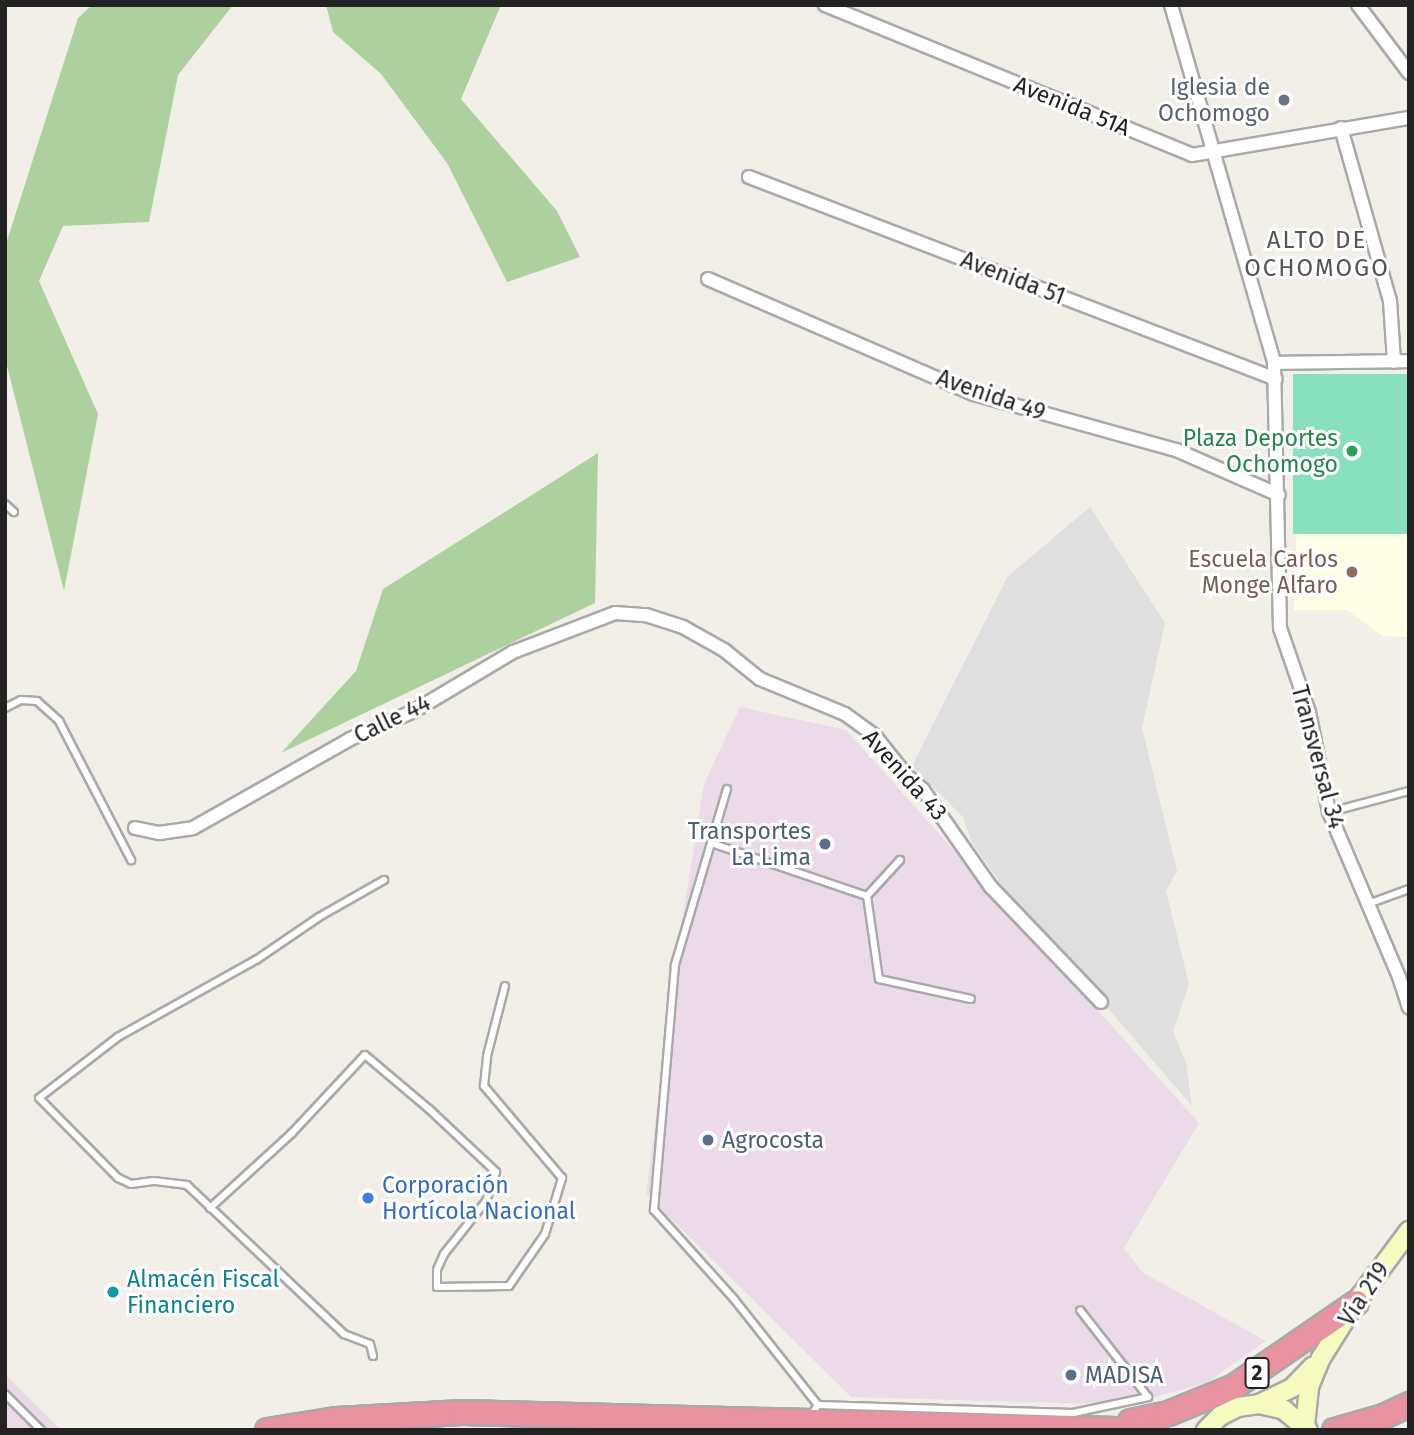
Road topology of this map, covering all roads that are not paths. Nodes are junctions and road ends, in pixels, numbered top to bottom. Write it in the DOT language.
graph roads {
  1 [pos="825,5"];
  2 [pos="1171,5"];
  3 [pos="1358,5"];
  4 [pos="1407,67"];
  5 [pos="1409,117"];
  6 [pos="1341,128"];
  7 [pos="1214,150"];
  8 [pos="749,177"];
  9 [pos="708,279"];
  10 [pos="1409,361"];
  11 [pos="1394,362"];
  12 [pos="1274,363"];
  13 [pos="1276,379"];
  14 [pos="1279,495"];
  15 [pos="5,504"];
  16 [pos="14,512"];
  17 [pos="654,618"];
  18 [pos="5,708"];
  19 [pos="727,789"];
  20 [pos="1409,791"];
  21 [pos="1329,812"];
  22 [pos="135,828"];
  23 [pos="711,843"];
  24 [pos="131,860"];
  25 [pos="900,860"];
  26 [pos="384,880"];
  27 [pos="1409,889"];
  28 [pos="867,896"];
  29 [pos="1366,904"];
  30 [pos="1404,976"];
  31 [pos="505,986"];
  32 [pos="971,999"];
  33 [pos="1101,1002"];
  34 [pos="1409,1007"];
  35 [pos="210,1208"];
  36 [pos="1409,1230"];
  37 [pos="1409,1239"];
  38 [pos="1380,1268"];
  39 [pos="1356,1302"];
  40 [pos="1080,1310"];
  41 [pos="373,1356"];
  42 [pos="1321,1358"];
  43 [pos="5,1394"];
  44 [pos="1259,1404"];
  45 [pos="1409,1404"];
  46 [pos="814,1412"];
  47 [pos="1053,1426"];
  48 [pos="1306,1428"];
  49 [pos="41,1430"];
  50 [pos="267,1430"];
  51 [pos="1154,1430"];
  52 [pos="1206,1430"];
  53 [pos="1334,1430"];
  1 -- 7 [label="street, Avenida 51A"];
  2 -- 7 [label="street, Transversal 34"];
  3 -- 4 [label="street"];
  5 -- 6 [label="street, Avenida 51A"];
  6 -- 7 [label="street, Avenida 51A"];
  6 -- 11 [label="street"];
  7 -- 12 [label="street, Transversal 34"];
  8 -- 13 [label="street, Avenida 51"];
  9 -- 14 [label="street, Avenida 49"];
  10 -- 11 [label="street"];
  11 -- 12 [label="street"];
  12 -- 13 [label="street, Transversal 34"];
  13 -- 14 [label="street, Transversal 34"];
  14 -- 21 [label="street, Transversal 34"];
  15 -- 16 [label="lane"];
  17 -- 22 [label="street, Calle 44"];
  17 -- 33 [label="street, Avenida 43"];
  18 -- 24 [label="lane"];
  19 -- 23 [label="lane"];
  20 -- 21 [label="lane"];
  21 -- 29 [label="street, Transversal 34"];
  23 -- 28 [label="lane"];
  23 -- 46 [label="lane"];
  25 -- 28 [label="lane"];
  26 -- 35 [label="lane"];
  27 -- 29 [label="lane"];
  28 -- 32 [label="lane"];
  29 -- 30 [label="street, Transversal 34"];
  30 -- 34 [label="street, Transversal 34"];
  31 -- 35 [label="lane"];
  35 -- 41 [label="lane"];
  36 -- 38 [label="main road, Vía 219"];
  37 -- 38 [label="street"];
  38 -- 39 [label="main road, Vía 219"];
  39 -- 42 [label="main road, Vía 219"];
  39 -- 47 [label="highway, 2"];
  40 -- 46 [label="lane"];
  42 -- 44 [label="main road, Vía 219"];
  42 -- 48 [label="main road, Vía 219"];
  43 -- 49 [label="lane"];
  44 -- 48 [label="main road"];
  44 -- 52 [label="main road, Vía 219"];
  45 -- 53 [label="highway"];
  46 -- 47 [label="highway"];
  46 -- 50 [label="highway"];
  47 -- 51 [label="highway"];
}
